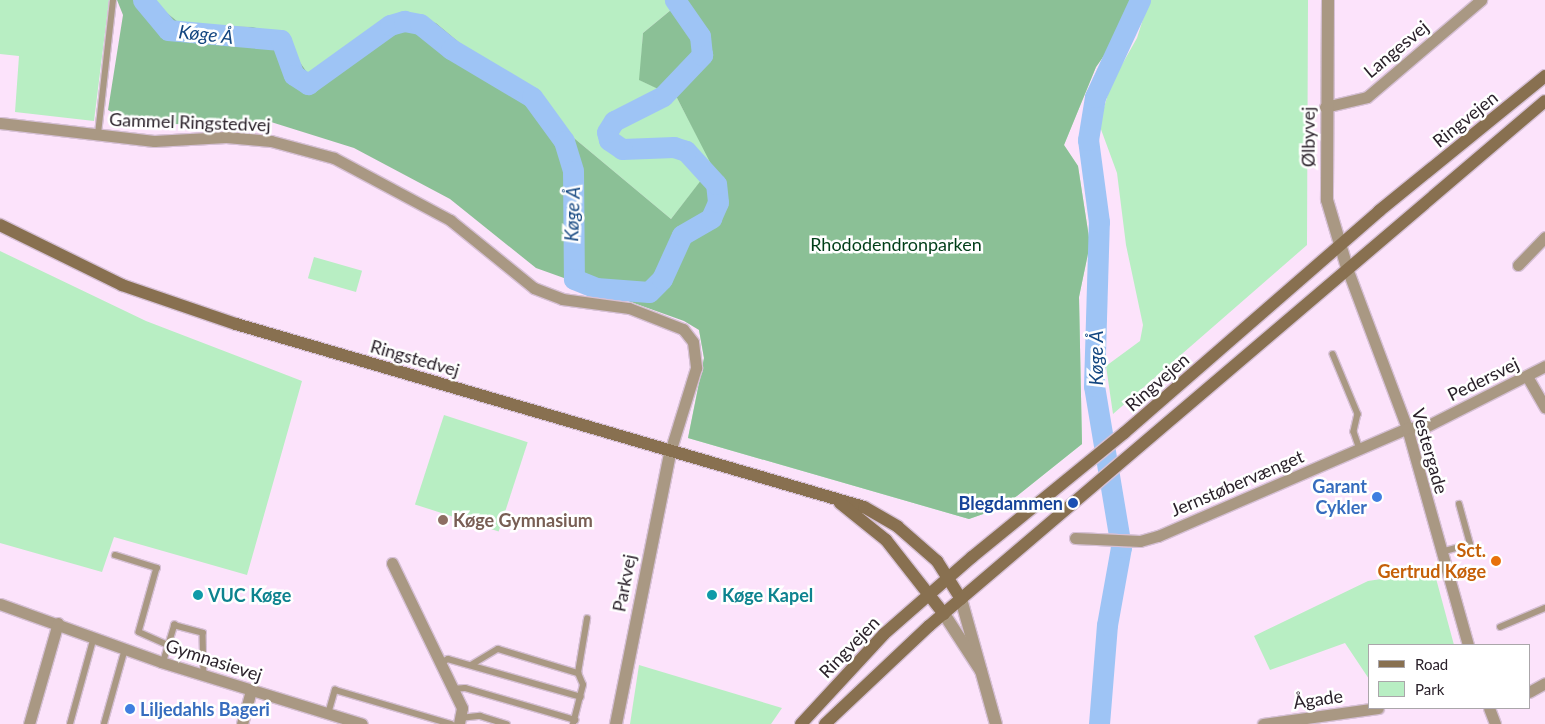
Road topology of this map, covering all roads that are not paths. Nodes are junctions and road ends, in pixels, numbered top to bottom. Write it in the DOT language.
graph roads {
  1 [pos="113,0"];
  2 [pos="1328,0"];
  3 [pos="1482,0"];
  4 [pos="1545,76"];
  5 [pos="1545,101"];
  6 [pos="1325,107"];
  7 [pos="0,123"];
  8 [pos="98,136"];
  9 [pos="0,225"];
  10 [pos="1545,237"];
  11 [pos="1339,245"];
  12 [pos="1518,265"];
  13 [pos="1348,271"];
  14 [pos="1333,354"];
  15 [pos="1545,366"];
  16 [pos="1528,378"];
  17 [pos="1545,408"];
  18 [pos="1407,428"];
  19 [pos="671,449"];
  20 [pos="1360,449"];
  21 [pos="831,498"];
  22 [pos="1459,504"];
  23 [pos="1075,538"];
  24 [pos="1441,552"];
  25 [pos="115,555"];
  26 [pos="392,563"];
  27 [pos="949,578"];
  28 [pos="932,593"];
  29 [pos="962,599"];
  30 [pos="0,604"];
  31 [pos="1545,608"];
  32 [pos="944,614"];
  33 [pos="587,619"];
  34 [pos="58,622"];
  35 [pos="1500,627"];
  36 [pos="94,636"];
  37 [pos="1468,644"];
  38 [pos="168,645"];
  39 [pos="125,648"];
  40 [pos="163,662"];
  41 [pos="439,664"];
  42 [pos="471,665"];
  43 [pos="983,672"];
  44 [pos="578,673"];
  45 [pos="204,676"];
  46 [pos="1545,683"];
  47 [pos="452,689"];
  48 [pos="251,691"];
  49 [pos="1530,691"];
  50 [pos="581,697"];
  51 [pos="1371,709"];
  52 [pos="1492,709"];
  53 [pos="328,714"];
  54 [pos="346,722"];
  55 [pos="457,722"];
  56 [pos="574,722"];
  57 [pos="29,724"];
  58 [pos="70,724"];
  59 [pos="104,724"];
  60 [pos="242,724"];
  61 [pos="362,724"];
  62 [pos="507,724"];
  63 [pos="616,724"];
  64 [pos="801,724"];
  65 [pos="825,724"];
  66 [pos="996,724"];
  67 [pos="1263,724"];
  68 [pos="1496,724"];
  1 -- 8 [label="lane"];
  2 -- 6 [label="street, Ølbyvej"];
  3 -- 6 [label="street, Langesvej"];
  4 -- 11 [label="main road, Ringvejen"];
  5 -- 13 [label="main road, Ringvejen"];
  6 -- 11 [label="street, Ølbyvej"];
  7 -- 8 [label="street, Gammel Ringstedvej"];
  8 -- 19 [label="street, Gammel Ringstedvej"];
  9 -- 19 [label="main road, Ringstedvej"];
  10 -- 12 [label="street"];
  11 -- 13 [label="street, Ølbyvej"];
  11 -- 27 [label="main road, Ringvejen"];
  13 -- 18 [label="street, Vestergade"];
  13 -- 29 [label="main road, Ringvejen"];
  14 -- 20 [label="lane"];
  15 -- 16 [label="street, Pedersvej"];
  16 -- 17 [label="street"];
  16 -- 18 [label="street, Pedersvej"];
  18 -- 20 [label="street, Jernstøbervænget"];
  18 -- 24 [label="street, Vestergade"];
  19 -- 21 [label="main road, Ringstedvej"];
  19 -- 63 [label="street, Parkvej"];
  20 -- 23 [label="street, Jernstøbervænget"];
  21 -- 27 [label="main road, Ringstedvej"];
  21 -- 28 [label="main road, Ringstedvej"];
  22 -- 24 [label="lane"];
  24 -- 37 [label="street, Vestergade"];
  25 -- 38 [label="lane"];
  26 -- 41 [label="street"];
  27 -- 28 [label="main road, Ringvejen"];
  27 -- 29 [label="main road, Ringstedvej"];
  28 -- 32 [label="main road, Ringstedvej"];
  28 -- 64 [label="main road, Ringvejen"];
  29 -- 32 [label="main road, Ringvejen"];
  29 -- 43 [label="street"];
  30 -- 34 [label="street, Gymnasievej"];
  31 -- 35 [label="lane"];
  32 -- 43 [label="street"];
  32 -- 65 [label="main road, Ringvejen"];
  33 -- 44 [label="lane"];
  34 -- 36 [label="street, Gymnasievej"];
  34 -- 57 [label="street"];
  36 -- 39 [label="street, Gymnasievej"];
  36 -- 58 [label="lane"];
  38 -- 40 [label="lane"];
  38 -- 45 [label="lane"];
  39 -- 40 [label="street, Gymnasievej"];
  39 -- 59 [label="lane"];
  40 -- 45 [label="street, Gymnasievej"];
  41 -- 42 [label="lane"];
  41 -- 47 [label="street"];
  42 -- 44 [label="lane"];
  42 -- 50 [label="lane"];
  43 -- 66 [label="street"];
  44 -- 50 [label="lane"];
  45 -- 48 [label="street, Gymnasievej"];
  46 -- 49 [label="street"];
  47 -- 55 [label="street"];
  47 -- 56 [label="lane"];
  48 -- 53 [label="street, Gymnasievej"];
  48 -- 60 [label="street"];
  50 -- 56 [label="lane"];
  51 -- 67 [label="street, Ågade"];
  52 -- 68 [label="street"];
  53 -- 54 [label="street, Gymnasievej"];
  53 -- 55 [label="lane"];
  54 -- 61 [label="street, Gymnasievej"];
  55 -- 62 [label="lane"];
}
